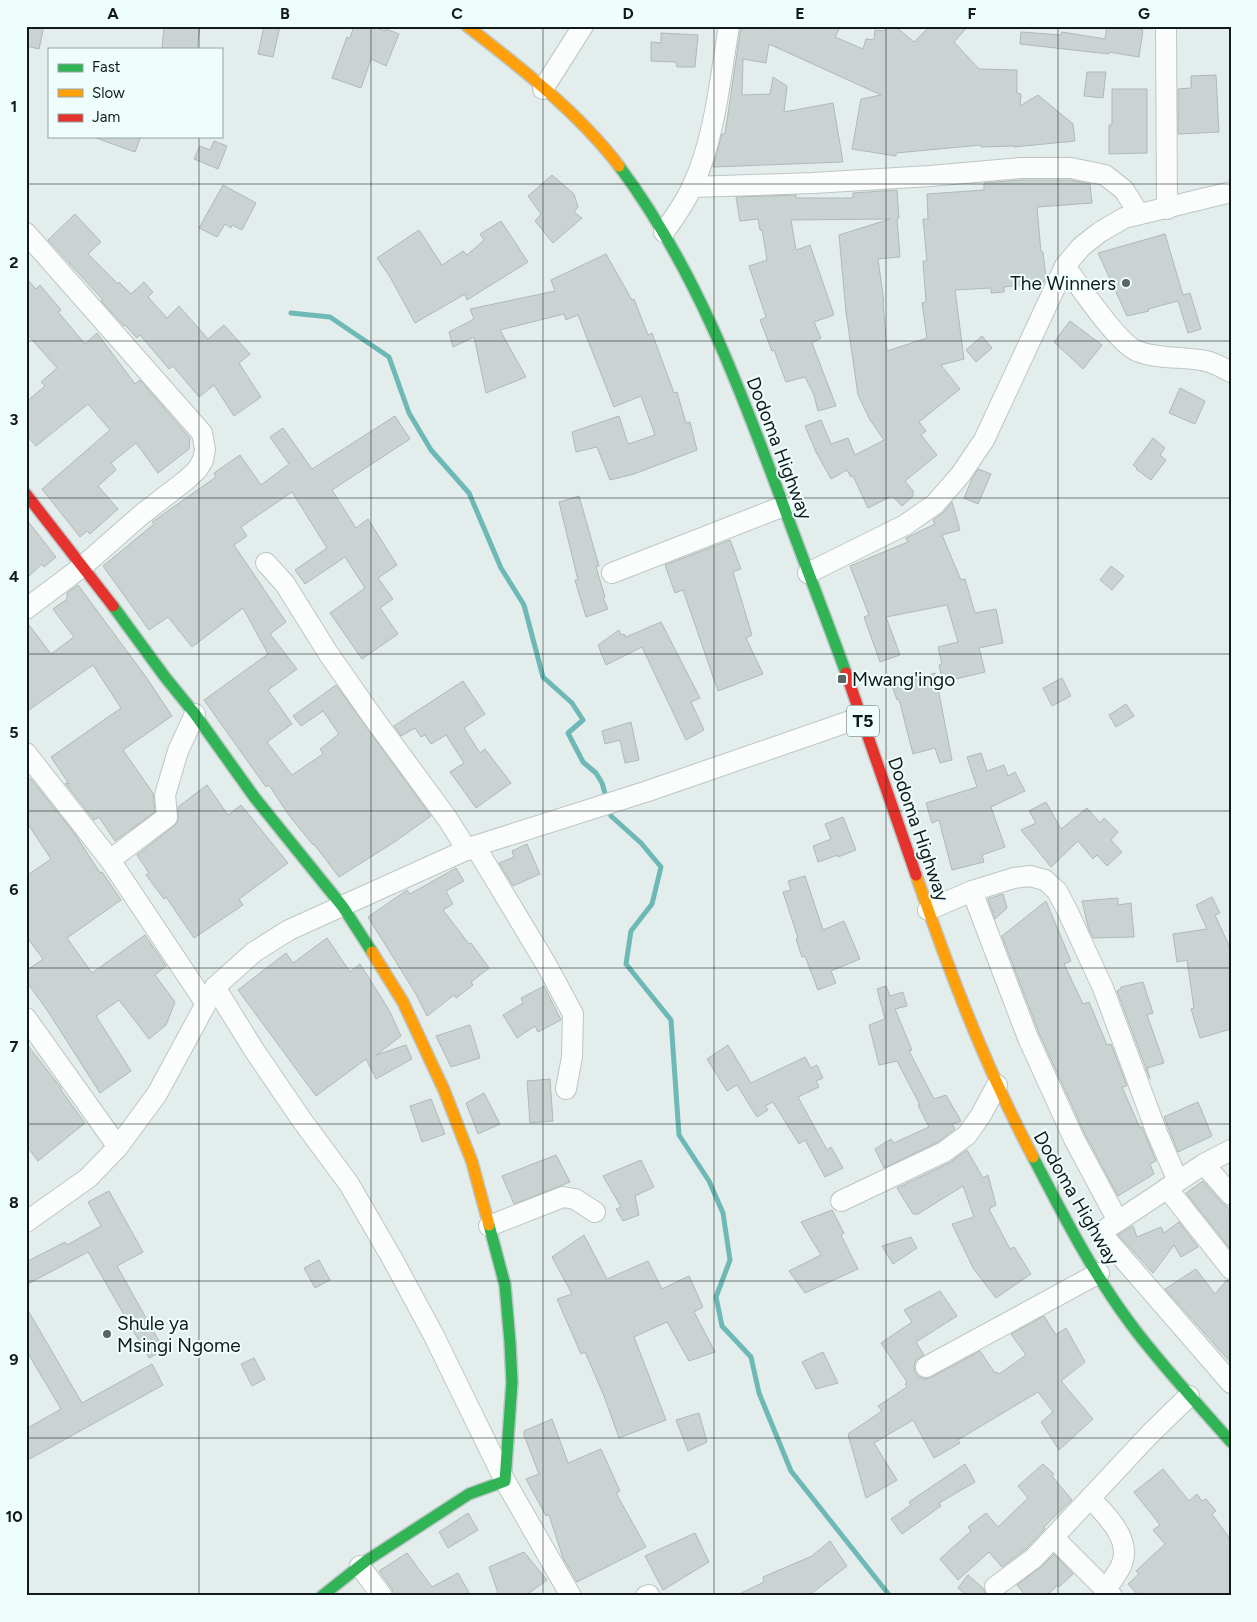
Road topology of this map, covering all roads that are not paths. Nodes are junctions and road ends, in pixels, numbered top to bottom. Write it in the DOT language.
graph roads {
  1 [pos="467,26"];
  2 [pos="582,26"];
  3 [pos="729,26"];
  4 [pos="1166,26"];
  5 [pos="544,88"];
  6 [pos="692,187"];
  7 [pos="1231,192"];
  8 [pos="1166,208"];
  9 [pos="1139,214"];
  10 [pos="664,232"];
  11 [pos="28,238"];
  12 [pos="1066,266"];
  13 [pos="1231,372"];
  14 [pos="26,494"];
  15 [pos="784,506"];
  16 [pos="266,563"];
  17 [pos="83,566"];
  18 [pos="612,573"];
  19 [pos="808,573"];
  20 [pos="26,609"];
  21 [pos="195,714"];
  22 [pos="862,717"];
  23 [pos="29,763"];
  24 [pos="471,848"];
  25 [pos="110,860"];
  26 [pos="972,891"];
  27 [pos="343,907"];
  28 [pos="928,910"];
  29 [pos="210,996"];
  30 [pos="26,1018"];
  31 [pos="997,1085"];
  32 [pos="566,1089"];
  33 [pos="118,1146"];
  34 [pos="1231,1150"];
  35 [pos="1204,1164"];
  36 [pos="1173,1185"];
  37 [pos="1231,1195"];
  38 [pos="841,1201"];
  39 [pos="595,1212"];
  40 [pos="1118,1221"];
  41 [pos="26,1222"];
  42 [pos="489,1226"];
  43 [pos="1101,1233"];
  44 [pos="1083,1247"];
  45 [pos="1231,1269"];
  46 [pos="1099,1273"];
  47 [pos="926,1368"];
  48 [pos="1231,1382"];
  49 [pos="1189,1396"];
  50 [pos="1231,1442"];
  51 [pos="505,1481"];
  52 [pos="1090,1499"];
  53 [pos="1054,1538"];
  54 [pos="360,1566"];
  55 [pos="995,1587"];
  56 [pos="1109,1592"];
  57 [pos="322,1596"];
  58 [pos="382,1596"];
  59 [pos="571,1596"];
  1 -- 5 [label="main road, Dodoma Highway / T5"];
  2 -- 5 [label="street"];
  3 -- 6 [label="street"];
  4 -- 8 [label="street"];
  5 -- 10 [label="main road, Dodoma Highway / T5"];
  6 -- 9 [label="street"];
  6 -- 10 [label="street"];
  7 -- 8 [label="street"];
  8 -- 9 [label="street"];
  9 -- 12 [label="street"];
  10 -- 15 [label="main road, Dodoma Highway / T5"];
  11 -- 17 [label="street"];
  12 -- 13 [label="street"];
  12 -- 19 [label="street"];
  14 -- 17 [label="main road"];
  15 -- 18 [label="street"];
  15 -- 19 [label="main road, Dodoma Highway / T5"];
  16 -- 24 [label="street"];
  17 -- 20 [label="street"];
  17 -- 21 [label="main road"];
  19 -- 22 [label="main road, Dodoma Highway / T5"];
  21 -- 25 [label="street"];
  21 -- 27 [label="main road"];
  22 -- 24 [label="street"];
  22 -- 28 [label="main road, Dodoma Highway / T5"];
  23 -- 25 [label="street"];
  24 -- 27 [label="street"];
  24 -- 32 [label="street"];
  25 -- 29 [label="street"];
  26 -- 28 [label="street"];
  26 -- 36 [label="street"];
  26 -- 40 [label="street"];
  27 -- 29 [label="street"];
  27 -- 42 [label="main road"];
  28 -- 31 [label="main road, Dodoma Highway / T5"];
  29 -- 33 [label="street"];
  29 -- 51 [label="street"];
  30 -- 33 [label="street"];
  31 -- 38 [label="street"];
  31 -- 44 [label="main road, Dodoma Highway / T5"];
  33 -- 41 [label="street"];
  34 -- 35 [label="street"];
  35 -- 36 [label="street"];
  35 -- 37 [label="street"];
  36 -- 40 [label="street"];
  36 -- 45 [label="street"];
  39 -- 42 [label="street"];
  40 -- 43 [label="street"];
  42 -- 51 [label="main road"];
  43 -- 44 [label="street"];
  43 -- 48 [label="street"];
  44 -- 46 [label="main road, Dodoma Highway / T5"];
  46 -- 47 [label="street"];
  46 -- 49 [label="main road, Dodoma Highway / T5"];
  49 -- 50 [label="main road, Dodoma Highway / T5"];
  49 -- 52 [label="street"];
  51 -- 54 [label="main road"];
  51 -- 59 [label="street"];
  52 -- 53 [label="street"];
  52 -- 56 [label="street"];
  53 -- 55 [label="street"];
  53 -- 56 [label="street"];
  54 -- 57 [label="main road"];
  54 -- 58 [label="street"];
}
